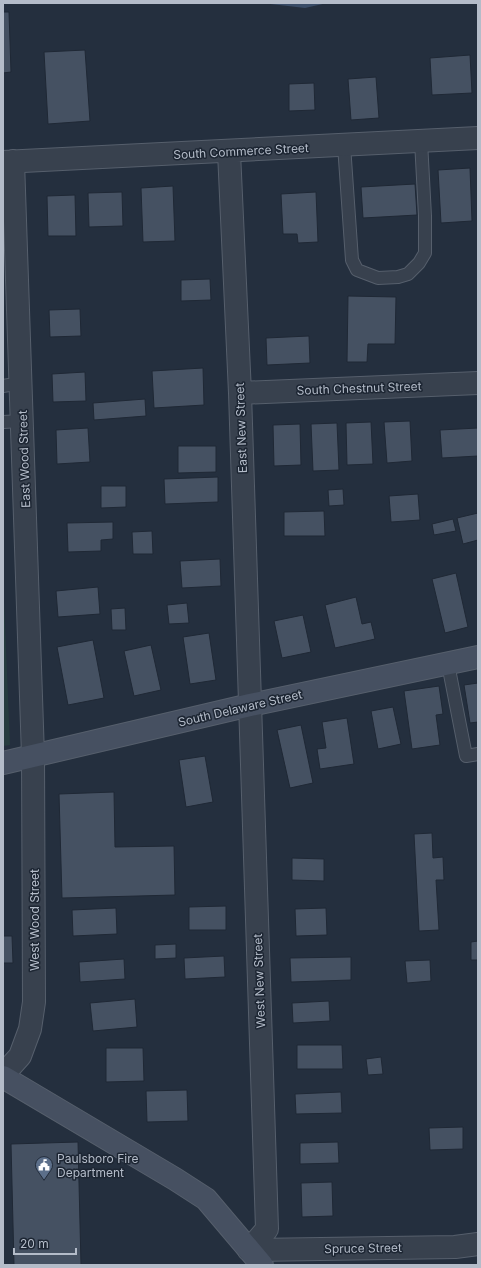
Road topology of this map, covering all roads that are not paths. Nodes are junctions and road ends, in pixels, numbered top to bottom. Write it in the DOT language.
graph roads {
  1 [pos="478,138"];
  2 [pos="420,141"];
  3 [pos="344,145"];
  4 [pos="229,152"];
  5 [pos="8,162"];
  6 [pos="478,383"];
  7 [pos="12,384"];
  8 [pos="240,393"];
  9 [pos="13,422"];
  10 [pos="478,657"];
  11 [pos="448,664"];
  12 [pos="250,705"];
  13 [pos="478,754"];
  14 [pos="34,756"];
  15 [pos="3,763"];
  16 [pos="3,1076"];
  17 [pos="478,1244"];
  18 [pos="256,1258"];
  1 -- 2 [label="street, South Commerce Street"];
  2 -- 3 [label="street, South Commerce Street"];
  2 -- 3 [label="lane"];
  3 -- 4 [label="street, South Commerce Street"];
  4 -- 5 [label="street, South Commerce Street"];
  4 -- 8 [label="street, East New Street"];
  5 -- 7 [label="street, East Wood Street"];
  6 -- 8 [label="street, South Chestnut Street"];
  7 -- 9 [label="street, East Wood Street"];
  8 -- 12 [label="street, East New Street"];
  9 -- 14 [label="street, East Wood Street"];
  10 -- 11 [label="main road, South Delaware Street"];
  11 -- 12 [label="main road, South Delaware Street"];
  11 -- 13 [label="lane"];
  12 -- 14 [label="main road, South Delaware Street"];
  12 -- 18 [label="street, West New Street"];
  14 -- 15 [label="main road, South Delaware Street"];
  14 -- 16 [label="street, West Wood Street"];
  16 -- 18 [label="main road"];
  17 -- 18 [label="street, Spruce Street"];
}
